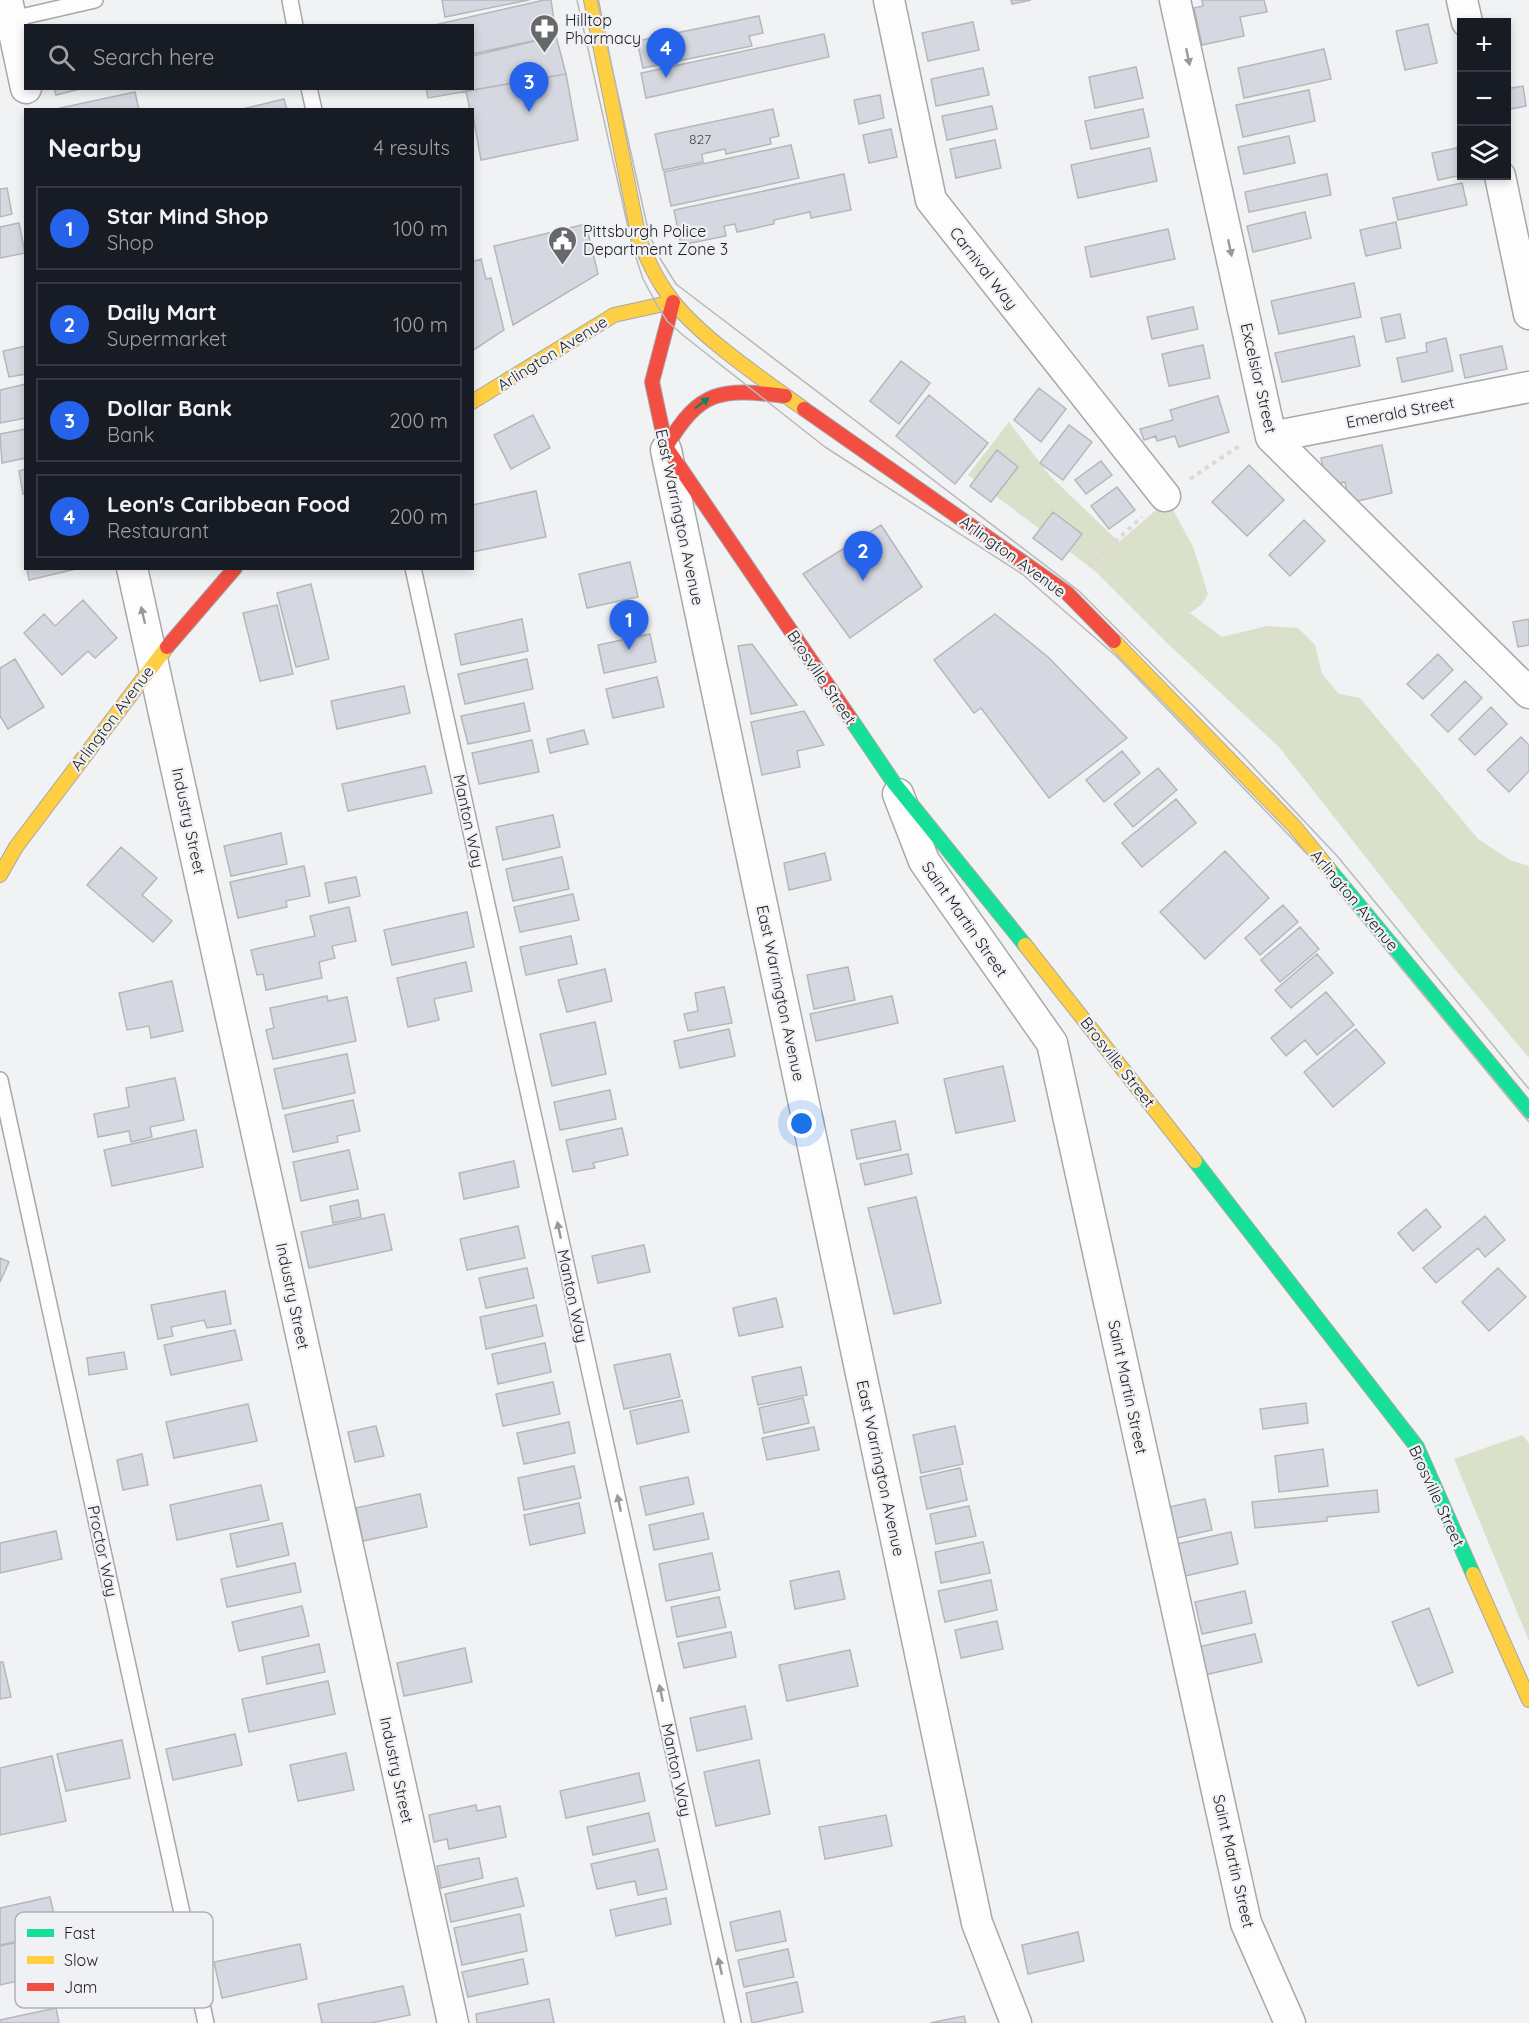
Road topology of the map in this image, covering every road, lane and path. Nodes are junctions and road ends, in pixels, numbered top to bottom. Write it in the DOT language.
graph roads {
  1 [pos="95,0"];
  2 [pos="290,0"];
  3 [pos="591,0"];
  4 [pos="889,0"];
  5 [pos="1175,0"];
  6 [pos="1462,0"];
  7 [pos="6,14"];
  8 [pos="1466,18"];
  9 [pos="295,24"];
  10 [pos="24,81"];
  11 [pos="26,90"];
  12 [pos="309,90"];
  13 [pos="30,108"];
  14 [pos="314,108"];
  15 [pos="1501,180"];
  16 [pos="673,302"];
  17 [pos="1529,314"];
  18 [pos="1529,387"];
  19 [pos="786,396"];
  20 [pos="474,401"];
  21 [pos="1271,437"];
  22 [pos="666,447"];
  23 [pos="1165,496"];
  24 [pos="132,570"];
  25 [pos="233,570"];
  26 [pos="413,570"];
  27 [pos="154,662"];
  28 [pos="1529,693"];
  29 [pos="894,783"];
  30 [pos="0,875"];
  31 [pos="0,1080"];
  32 [pos="1529,1111"];
  33 [pos="1529,1700"];
  34 [pos="182,1912"];
  35 [pos="203,2008"];
  36 [pos="206,2023"];
  37 [pos="453,2023"];
  38 [pos="733,2023"];
  39 [pos="1016,2023"];
  40 [pos="1290,2023"];
  1 -- 7 [label="lane"];
  2 -- 9 [label="lane"];
  3 -- 16 [label="main road"];
  4 -- 23 [label="street, Carnival Way"];
  5 -- 21 [label="street, Excelsior Street, one-way"];
  6 -- 8 [label="street"];
  7 -- 10 [label="street"];
  11 -- 13 [label="street"];
  12 -- 14 [label="lane"];
  15 -- 17 [label="street"];
  16 -- 19 [label="main road, Arlington Avenue"];
  16 -- 20 [label="main road, Arlington Avenue"];
  16 -- 22 [label="main road, East Warrington Avenue"];
  18 -- 21 [label="street, Emerald Street"];
  22 -- 19 [label="main road, one-way"];
  19 -- 32 [label="main road, Arlington Avenue"];
  21 -- 28 [label="street, Excelsior Street"];
  22 -- 29 [label="main road, Brosville Street"];
  22 -- 39 [label="street, East Warrington Avenue"];
  27 -- 24 [label="street, Industry Street, one-way"];
  25 -- 27 [label="main road, Arlington Avenue"];
  38 -- 26 [label="lane, Manton Way, one-way"];
  27 -- 30 [label="main road, Arlington Avenue"];
  27 -- 37 [label="street, Industry Street"];
  29 -- 33 [label="main road, Brosville Street"];
  29 -- 40 [label="street, Saint Martin Street"];
  31 -- 34 [label="lane, Proctor Way"];
  35 -- 36 [label="lane, Proctor Way"];
}
